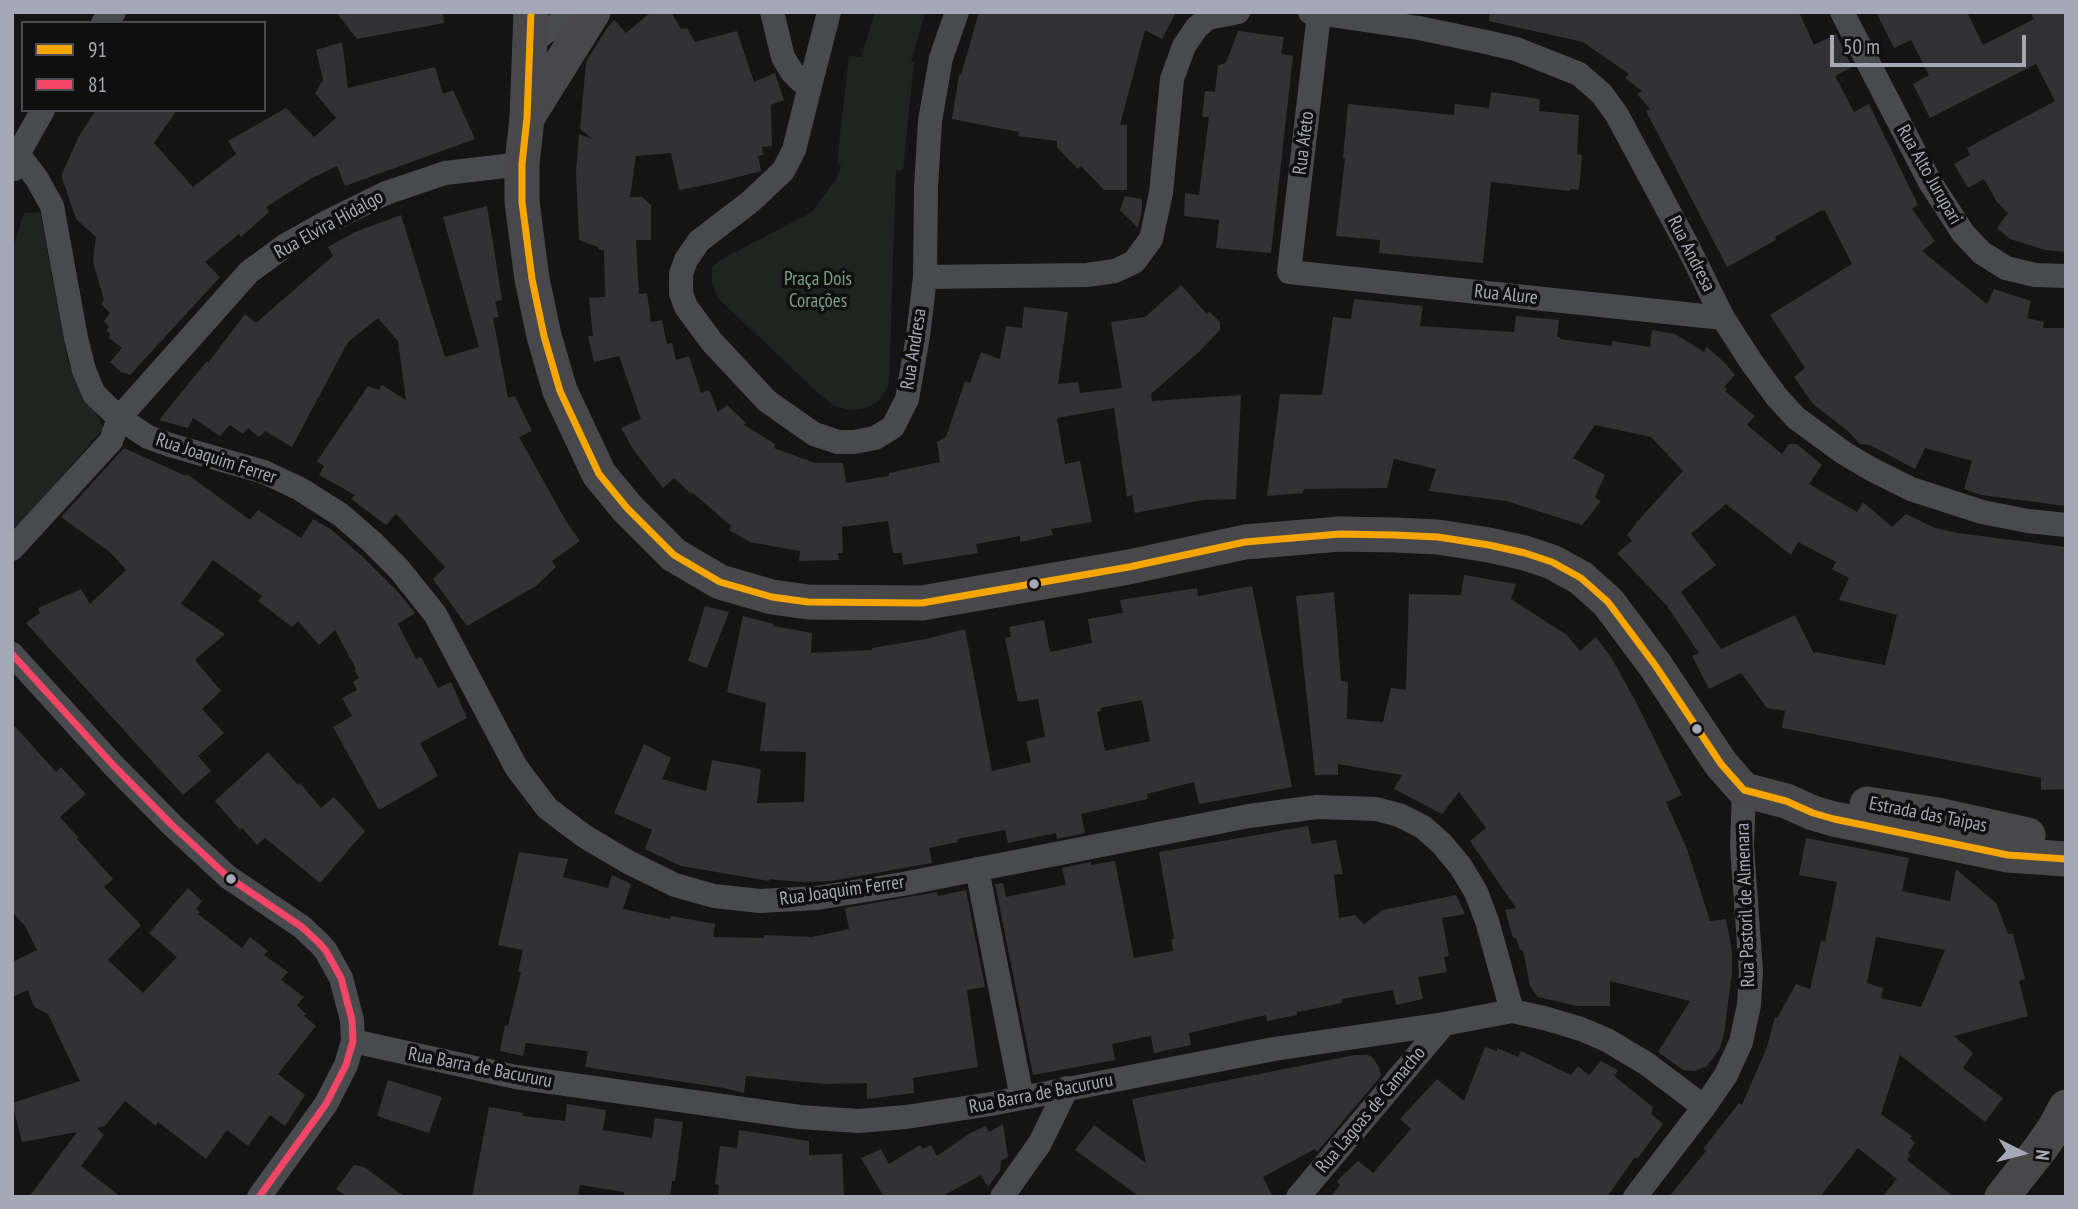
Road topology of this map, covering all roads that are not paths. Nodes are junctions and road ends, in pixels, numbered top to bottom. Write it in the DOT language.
graph roads {
  1 [pos="574,12"];
  2 [pos="593,12"];
  3 [pos="772,12"];
  4 [pos="829,12"];
  5 [pos="957,12"];
  6 [pos="1238,12"];
  7 [pos="1842,12"];
  8 [pos="1315,13"];
  9 [pos="530,28"];
  10 [pos="810,86"];
  11 [pos="42,112"];
  12 [pos="527,118"];
  13 [pos="14,160"];
  14 [pos="522,164"];
  15 [pos="1289,272"];
  16 [pos="2066,276"];
  17 [pos="925,277"];
  18 [pos="1723,318"];
  19 [pos="118,418"];
  20 [pos="2066,525"];
  21 [pos="12,549"];
  22 [pos="12,654"];
  23 [pos="1744,790"];
  24 [pos="1786,801"];
  25 [pos="2066,850"];
  26 [pos="2066,859"];
  27 [pos="977,869"];
  28 [pos="1512,1011"];
  29 [pos="1444,1024"];
  30 [pos="353,1041"];
  31 [pos="1067,1088"];
  32 [pos="1021,1098"];
  33 [pos="1704,1107"];
  34 [pos="2066,1107"];
  35 [pos="259,1197"];
  36 [pos="1002,1197"];
  37 [pos="1298,1197"];
  38 [pos="1635,1197"];
  39 [pos="2002,1197"];
  1 -- 9 [label="street"];
  2 -- 12 [label="main road"];
  3 -- 10 [label="street"];
  4 -- 10 [label="street, Rua Andresa"];
  5 -- 17 [label="street, Rua Andresa"];
  6 -- 17 [label="street"];
  7 -- 16 [label="street, Rua Alto Jurupari"];
  8 -- 15 [label="street, Rua Afeto"];
  8 -- 18 [label="street, Rua Andresa"];
  9 -- 12 [label="main road"];
  10 -- 17 [label="street, Rua Andresa"];
  11 -- 13 [label="street"];
  12 -- 14 [label="main road"];
  13 -- 19 [label="street, Rua Joaquim Ferrer"];
  14 -- 19 [label="street, Rua Elvira Hidalgo"];
  14 -- 23 [label="main road"];
  15 -- 18 [label="street, Rua Alure"];
  18 -- 20 [label="street, Rua Andresa"];
  19 -- 21 [label="street, Rua Elvira Hidalgo"];
  19 -- 27 [label="street, Rua Joaquim Ferrer"];
  22 -- 30 [label="street"];
  23 -- 24 [label="main road, Estrada das Taipas"];
  23 -- 33 [label="street, Rua Pastoril de Almenara"];
  24 -- 25 [label="main road, Estrada das Taipas"];
  24 -- 26 [label="main road, Estrada das Taipas"];
  27 -- 28 [label="street, Rua Joaquim Ferrer"];
  27 -- 32 [label="street"];
  28 -- 29 [label="street, Rua Barra de Bacururu"];
  28 -- 33 [label="street, Rua Barra de Bacururu"];
  29 -- 31 [label="street, Rua Barra de Bacururu"];
  29 -- 37 [label="street, Rua Lagoas de Camacho"];
  30 -- 32 [label="street, Rua Barra de Bacururu"];
  30 -- 35 [label="street"];
  31 -- 32 [label="street, Rua Barra de Bacururu"];
  31 -- 36 [label="street"];
  33 -- 38 [label="street, Rua Pastoril de Almenara"];
  34 -- 39 [label="main road"];
}
